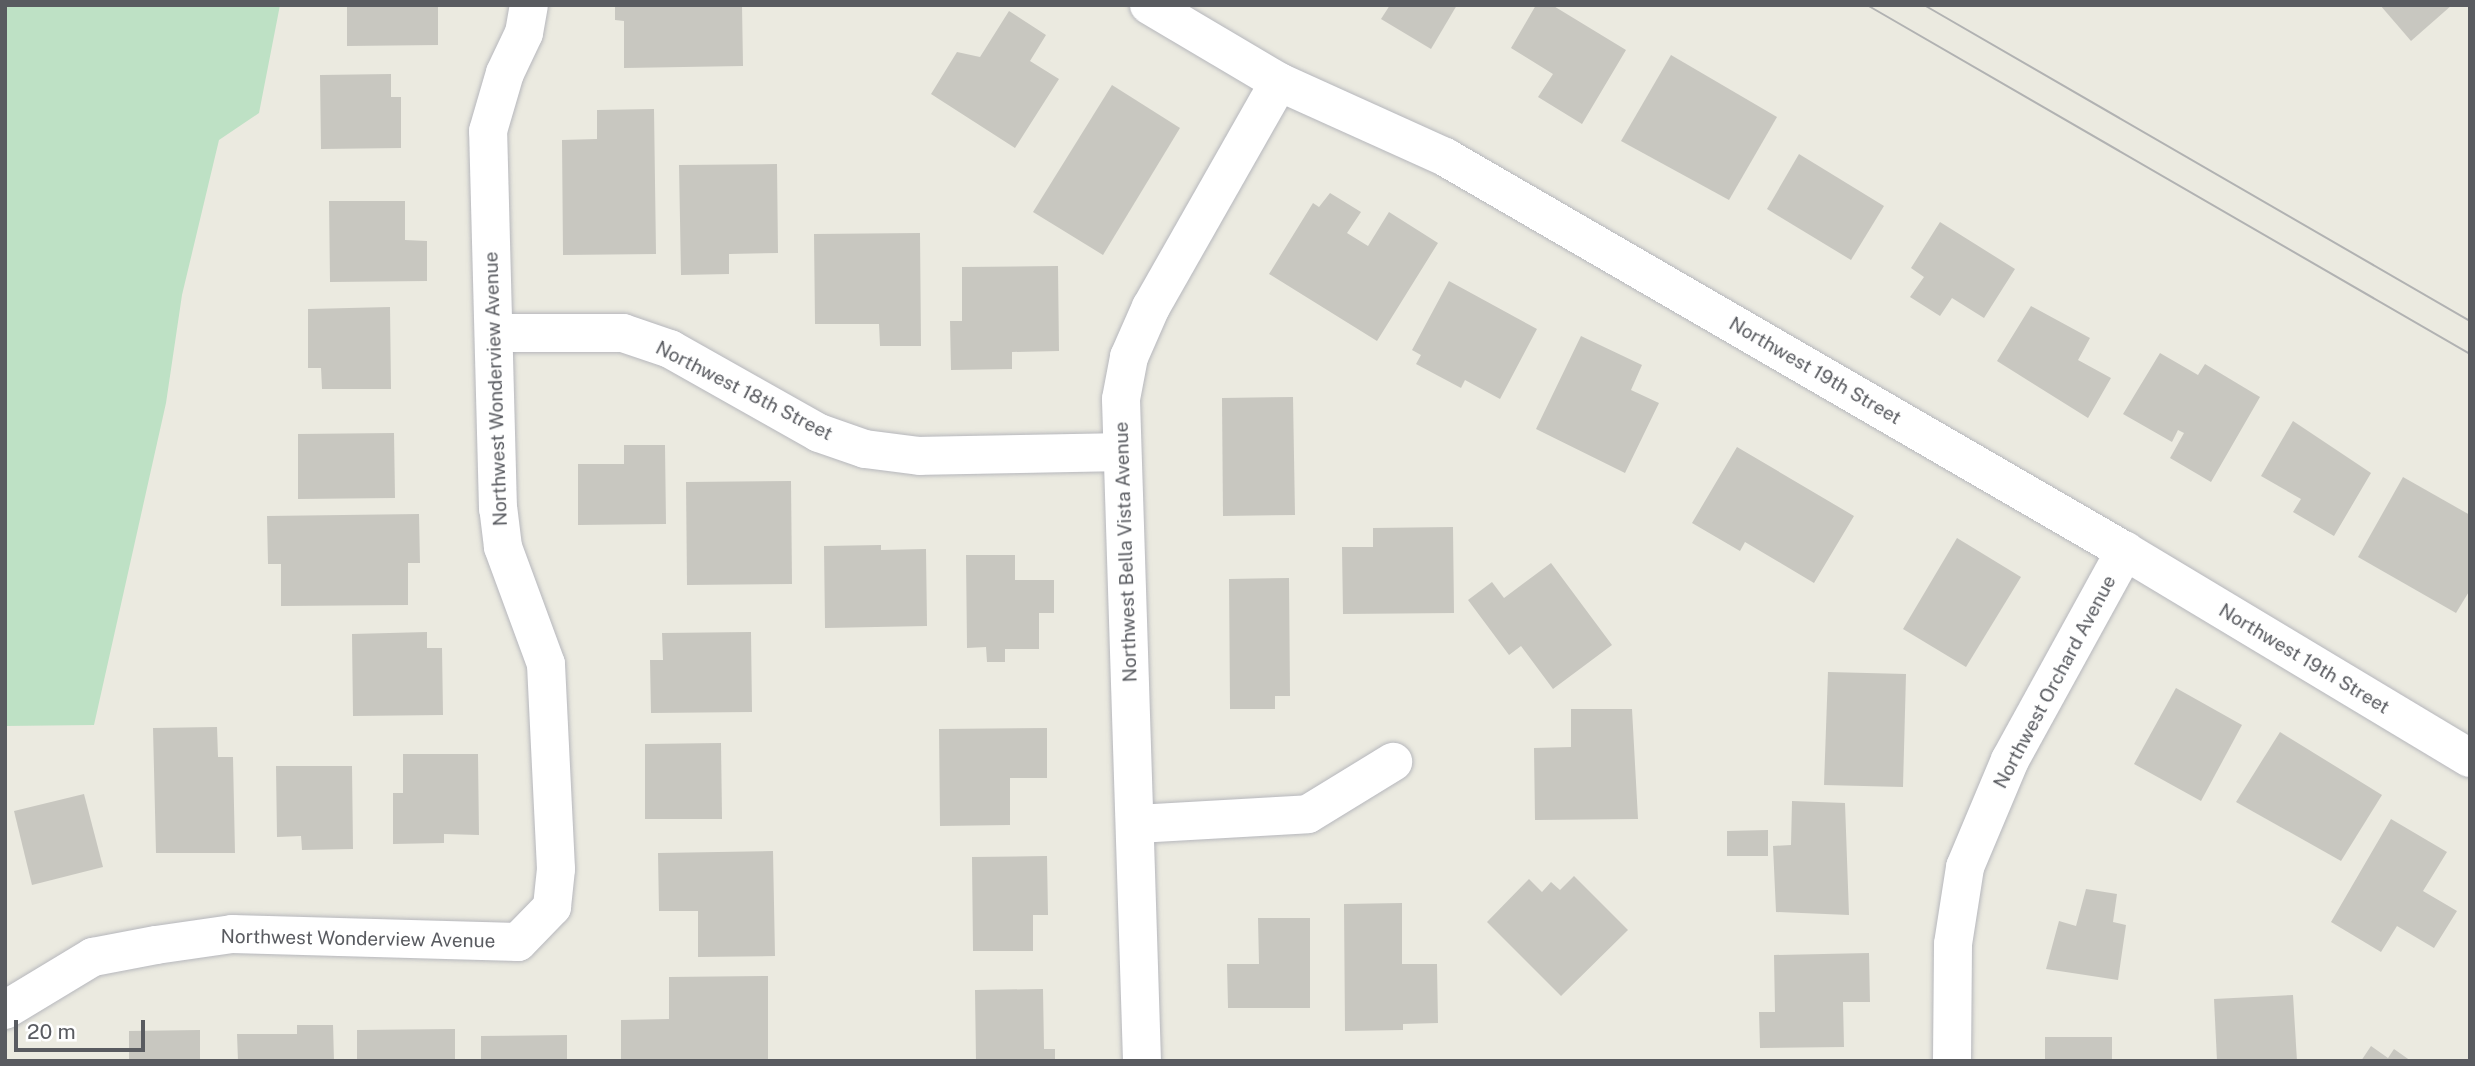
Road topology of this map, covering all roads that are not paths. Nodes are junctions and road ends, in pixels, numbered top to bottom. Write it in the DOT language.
graph roads {
  1 [pos="529,5"];
  2 [pos="1149,5"];
  3 [pos="1279,82"];
  4 [pos="494,333"];
  5 [pos="1120,452"];
  6 [pos="2125,551"];
  7 [pos="2470,758"];
  8 [pos="1393,762"];
  9 [pos="1137,824"];
  10 [pos="5,1010"];
  11 [pos="1142,1061"];
  12 [pos="1952,1061"];
  1 -- 4 [label="street, Northwest Wonderview Avenue"];
  2 -- 3 [label="street, Northwest 19th Street"];
  3 -- 5 [label="street, Northwest Bella Vista Avenue"];
  3 -- 6 [label="street, Northwest 19th Street"];
  4 -- 5 [label="street, Northwest 18th Street"];
  4 -- 10 [label="street, Northwest Wonderview Avenue"];
  5 -- 9 [label="street, Northwest Bella Vista Avenue"];
  6 -- 7 [label="street, Northwest 19th Street"];
  6 -- 12 [label="street, Northwest Orchard Avenue"];
  8 -- 9 [label="street"];
  9 -- 11 [label="street, Northwest Bella Vista Avenue"];
}
